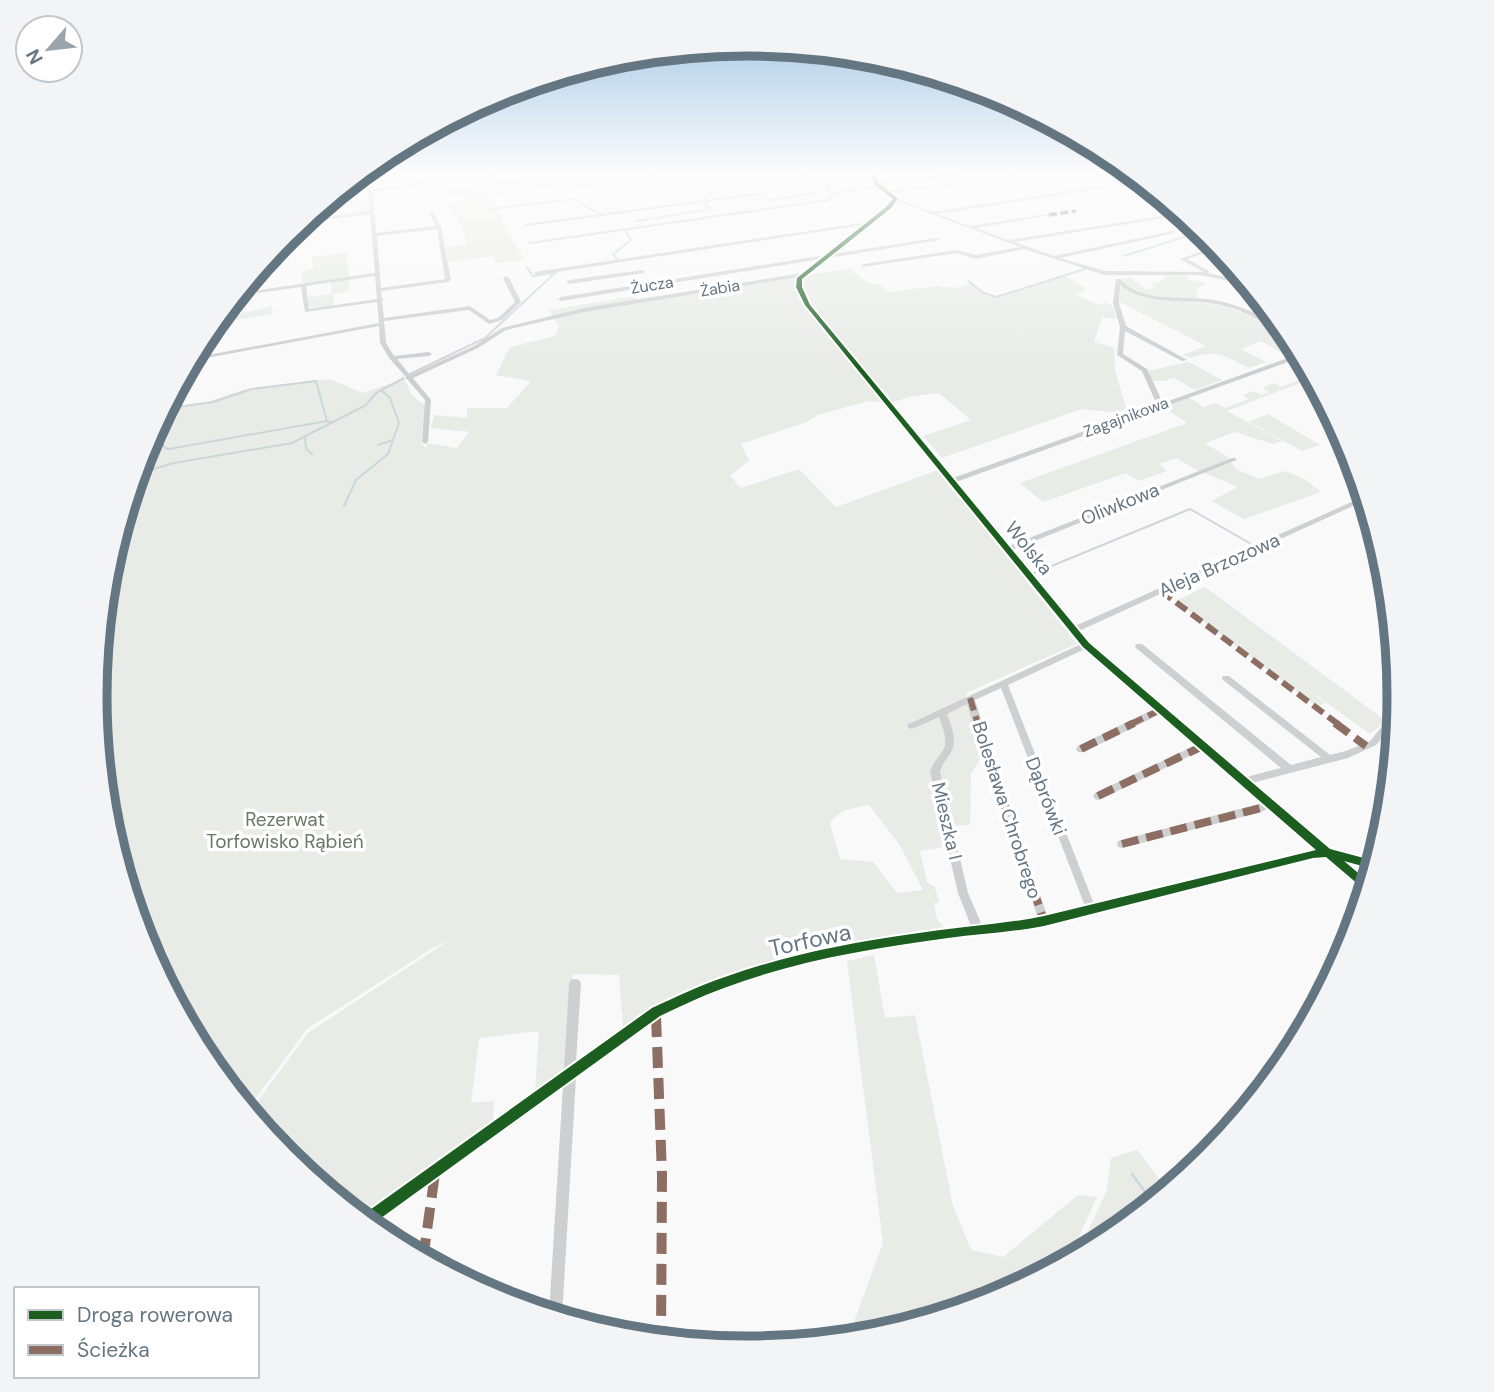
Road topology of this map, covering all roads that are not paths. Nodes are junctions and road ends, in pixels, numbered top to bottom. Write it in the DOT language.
graph roads {
  1 [pos="374,238"];
  2 [pos="441,238"];
  3 [pos="565,238"];
  4 [pos="770,238"];
  5 [pos="850,238"];
  6 [pos="997,238"];
  7 [pos="1026,238"];
  8 [pos="1146,238"];
  9 [pos="937,239"];
  10 [pos="1006,241"];
  11 [pos="530,243"];
  12 [pos="1023,247"];
  13 [pos="1207,251"];
  14 [pos="825,257"];
  15 [pos="1054,258"];
  16 [pos="864,266"];
  17 [pos="642,272"];
  18 [pos="537,273"];
  19 [pos="378,274"];
  20 [pos="1207,274"];
  21 [pos="803,275"];
  22 [pos="506,278"];
  23 [pos="1118,279"];
  24 [pos="1233,280"];
  25 [pos="569,282"];
  26 [pos="582,282"];
  27 [pos="303,285"];
  28 [pos="379,290"];
  29 [pos="250,293"];
  30 [pos="588,295"];
  31 [pos="561,299"];
  32 [pos="381,300"];
  33 [pos="1266,321"];
  34 [pos="381,322"];
  35 [pos="1123,327"];
  36 [pos="429,354"];
  37 [pos="204,357"];
  38 [pos="392,358"];
  39 [pos="1290,359"];
  40 [pos="1184,360"];
  41 [pos="408,378"];
  42 [pos="1160,404"];
  43 [pos="425,442"];
  44 [pos="1234,459"];
  45 [pos="952,481"];
  46 [pos="1357,502"];
  47 [pos="1007,549"];
  48 [pos="1073,630"];
  49 [pos="1086,645"];
  50 [pos="1139,646"];
  51 [pos="1226,678"];
  52 [pos="1003,683"];
  53 [pos="971,698"];
  54 [pos="1160,710"];
  55 [pos="942,712"];
  56 [pos="912,726"];
  57 [pos="1386,727"];
  58 [pos="1203,746"];
  59 [pos="1081,749"];
  60 [pos="1329,759"];
  61 [pos="1289,769"];
  62 [pos="1244,781"];
  63 [pos="1098,796"];
  64 [pos="1270,803"];
  65 [pos="1122,844"];
  66 [pos="1329,853"];
  67 [pos="1365,863"];
  68 [pos="1360,880"];
  69 [pos="1091,909"];
  70 [pos="1044,921"];
  71 [pos="979,931"];
  72 [pos="575,984"];
  73 [pos="570,1074"];
  74 [pos="374,1216"];
  75 [pos="557,1307"];
  1 -- 19 [label="street"];
  2 -- 28 [label="street"];
  3 -- 11 [label="street"];
  4 -- 18 [label="street"];
  5 -- 14 [label="street"];
  6 -- 10 [label="street"];
  7 -- 10 [label="street"];
  8 -- 15 [label="street"];
  9 -- 14 [label="street, Żucza"];
  10 -- 12 [label="street"];
  12 -- 15 [label="street"];
  12 -- 16 [label="street"];
  13 -- 20 [label="street"];
  14 -- 21 [label="street"];
  14 -- 30 [label="street, Żucza"];
  15 -- 23 [label="street"];
  17 -- 26 [label="street"];
  19 -- 27 [label="street"];
  19 -- 28 [label="street"];
  20 -- 23 [label="street"];
  20 -- 24 [label="street"];
  21 -- 41 [label="street, Żabia"];
  21 -- 45 [label="street, Wolska"];
  22 -- 34 [label="street"];
  23 -- 33 [label="street"];
  23 -- 35 [label="street"];
  25 -- 26 [label="street"];
  26 -- 30 [label="street"];
  27 -- 29 [label="street"];
  27 -- 32 [label="street"];
  28 -- 32 [label="street"];
  30 -- 31 [label="street, Żucza"];
  32 -- 34 [label="street"];
  34 -- 37 [label="street"];
  34 -- 38 [label="street"];
  35 -- 40 [label="street"];
  35 -- 42 [label="street"];
  36 -- 38 [label="street"];
  38 -- 41 [label="street"];
  39 -- 42 [label="street, Zagajnikowa"];
  41 -- 43 [label="street"];
  42 -- 45 [label="street, Zagajnikowa"];
  44 -- 47 [label="street, Oliwkowa"];
  45 -- 47 [label="street, Wolska"];
  46 -- 48 [label="street, Aleja Brzozowa"];
  47 -- 48 [label="street, Wolska"];
  48 -- 49 [label="street, Wolska"];
  49 -- 52 [label="street"];
  49 -- 54 [label="street, Wolska"];
  50 -- 61 [label="street"];
  51 -- 60 [label="street"];
  52 -- 53 [label="street"];
  52 -- 69 [label="street, Dąbrówki"];
  53 -- 55 [label="street"];
  53 -- 70 [label="street, Bolesława Chrobrego"];
  54 -- 58 [label="street, Wolska"];
  54 -- 59 [label="street"];
  55 -- 56 [label="street"];
  55 -- 71 [label="street, Mieszka I"];
  57 -- 60 [label="street"];
  58 -- 62 [label="street, Wolska"];
  58 -- 63 [label="street"];
  60 -- 61 [label="street"];
  61 -- 62 [label="street"];
  62 -- 64 [label="street, Wolska"];
  64 -- 65 [label="street"];
  64 -- 66 [label="street, Wolska"];
  66 -- 67 [label="street"];
  66 -- 68 [label="street, Wolska"];
  66 -- 69 [label="street, Torfowa"];
  69 -- 70 [label="street, Torfowa"];
  70 -- 71 [label="street, Torfowa"];
  71 -- 73 [label="street, Torfowa"];
  72 -- 73 [label="street"];
  73 -- 74 [label="street, Torfowa"];
  73 -- 75 [label="street"];
}
